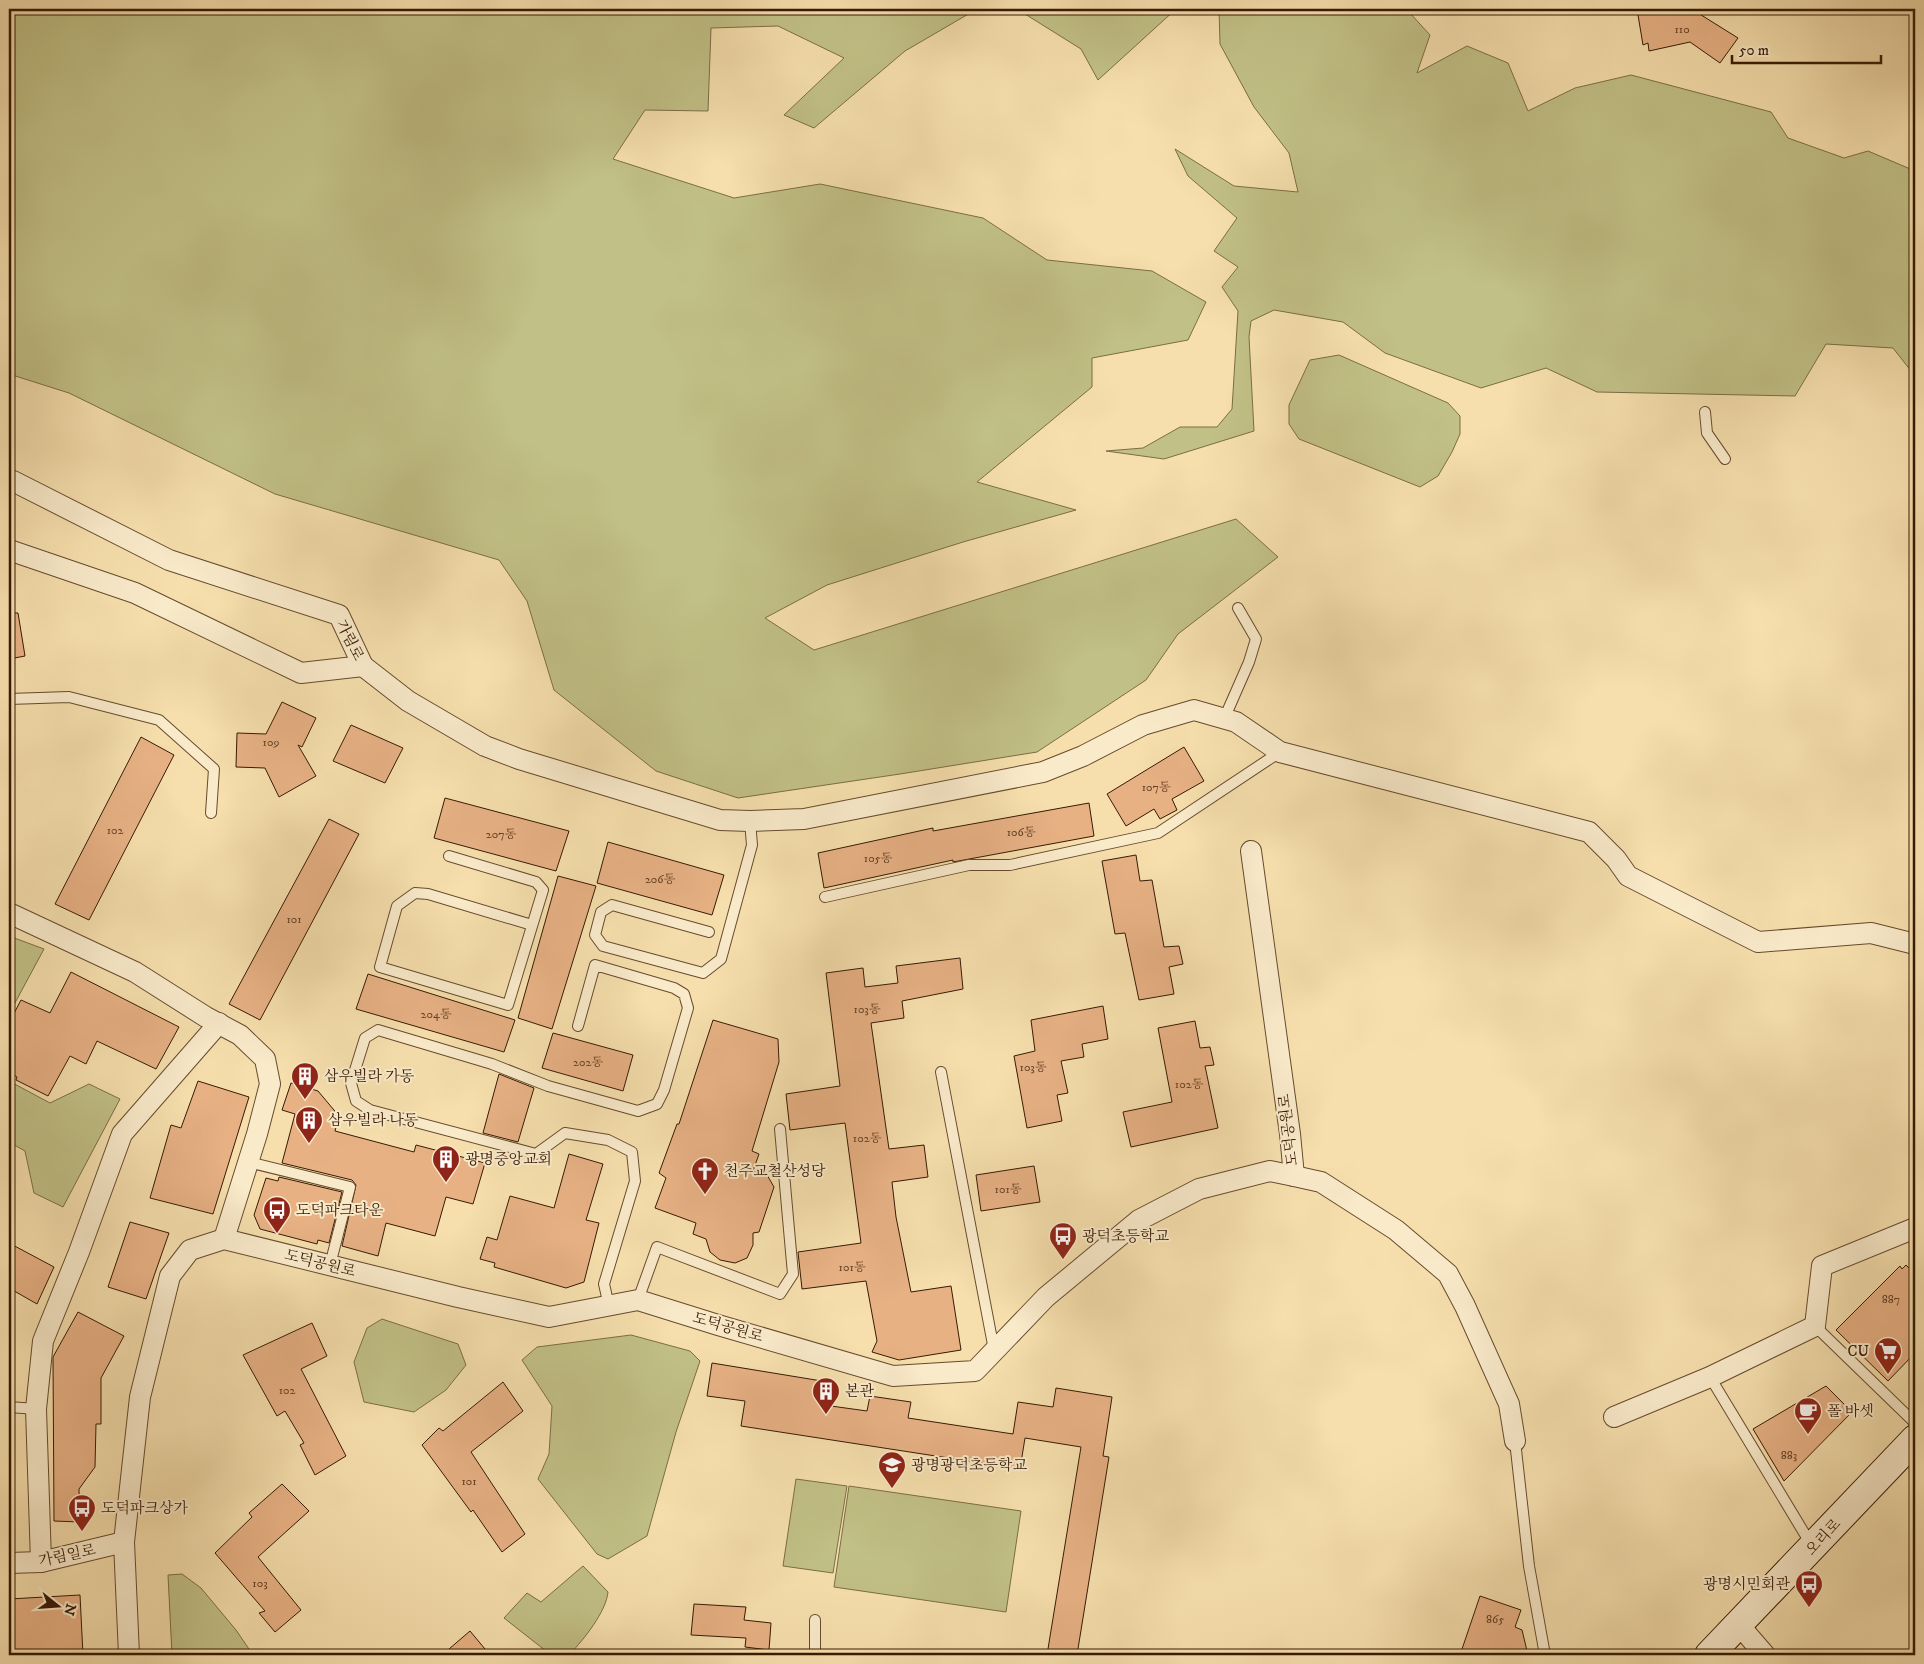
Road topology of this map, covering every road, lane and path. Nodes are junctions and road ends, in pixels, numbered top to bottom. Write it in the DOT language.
graph roads {
  1 [pos="1705,412"];
  2 [pos="1725,459"];
  3 [pos="13,481"];
  4 [pos="9,550"];
  5 [pos="1238,608"];
  6 [pos="363,666"];
  7 [pos="9,699"];
  8 [pos="1224,719"];
  9 [pos="1280,752"];
  10 [pos="211,813"];
  11 [pos="750,821"];
  12 [pos="1251,851"];
  13 [pos="449,856"];
  14 [pos="825,898"];
  15 [pos="9,914"];
  16 [pos="532,925"];
  17 [pos="709,932"];
  18 [pos="1915,944"];
  19 [pos="219,1024"];
  20 [pos="578,1026"];
  21 [pos="941,1072"];
  22 [pos="780,1129"];
  23 [pos="248,1162"];
  24 [pos="1294,1176"];
  25 [pos="1915,1228"];
  26 [pos="224,1239"];
  27 [pos="330,1265"];
  28 [pos="638,1300"];
  29 [pos="609,1306"];
  30 [pos="1815,1326"];
  31 [pos="994,1351"];
  32 [pos="1710,1378"];
  33 [pos="9,1407"];
  34 [pos="36,1409"];
  35 [pos="1614,1417"];
  36 [pos="1915,1423"];
  37 [pos="1915,1439"];
  38 [pos="1515,1441"];
  39 [pos="124,1542"];
  40 [pos="1813,1548"];
  41 [pos="41,1562"];
  42 [pos="9,1563"];
  43 [pos="815,1620"];
  44 [pos="1739,1625"];
  45 [pos="129,1655"];
  46 [pos="815,1655"];
  47 [pos="1545,1655"];
  48 [pos="1709,1655"];
  49 [pos="1765,1655"];
  1 -- 2 [label="lane"];
  3 -- 6 [label="street, 가림로"];
  4 -- 6 [label="street, 가림로"];
  5 -- 8 [label="lane"];
  6 -- 11 [label="street"];
  7 -- 10 [label="lane"];
  8 -- 9 [label="street"];
  8 -- 11 [label="street"];
  9 -- 14 [label="lane"];
  9 -- 18 [label="street"];
  11 -- 17 [label="lane"];
  12 -- 24 [label="street, 도덕공원로"];
  13 -- 16 [label="lane"];
  15 -- 19 [label="street"];
  16 -- 16 [label="lane"];
  19 -- 23 [label="street"];
  19 -- 34 [label="street"];
  20 -- 29 [label="lane"];
  21 -- 31 [label="lane"];
  22 -- 28 [label="lane"];
  23 -- 26 [label="street"];
  23 -- 27 [label="lane"];
  24 -- 31 [label="street, 도덕공원로"];
  24 -- 38 [label="street"];
  25 -- 30 [label="street"];
  26 -- 27 [label="street, 도덕공원로"];
  26 -- 39 [label="street"];
  27 -- 29 [label="street, 도덕공원로"];
  28 -- 29 [label="street, 도덕공원로"];
  28 -- 31 [label="street, 도덕공원로"];
  30 -- 32 [label="street"];
  30 -- 36 [label="lane"];
  32 -- 35 [label="street"];
  32 -- 40 [label="lane"];
  33 -- 34 [label="lane"];
  34 -- 41 [label="street"];
  37 -- 40 [label="main road, 오리로"];
  38 -- 47 [label="lane"];
  39 -- 41 [label="street, 가림일로"];
  39 -- 45 [label="street"];
  40 -- 44 [label="main road, 오리로"];
  41 -- 42 [label="street, 가림일로"];
  43 -- 46 [label="lane"];
  44 -- 48 [label="main road, 오리로"];
  44 -- 49 [label="street"];
}
